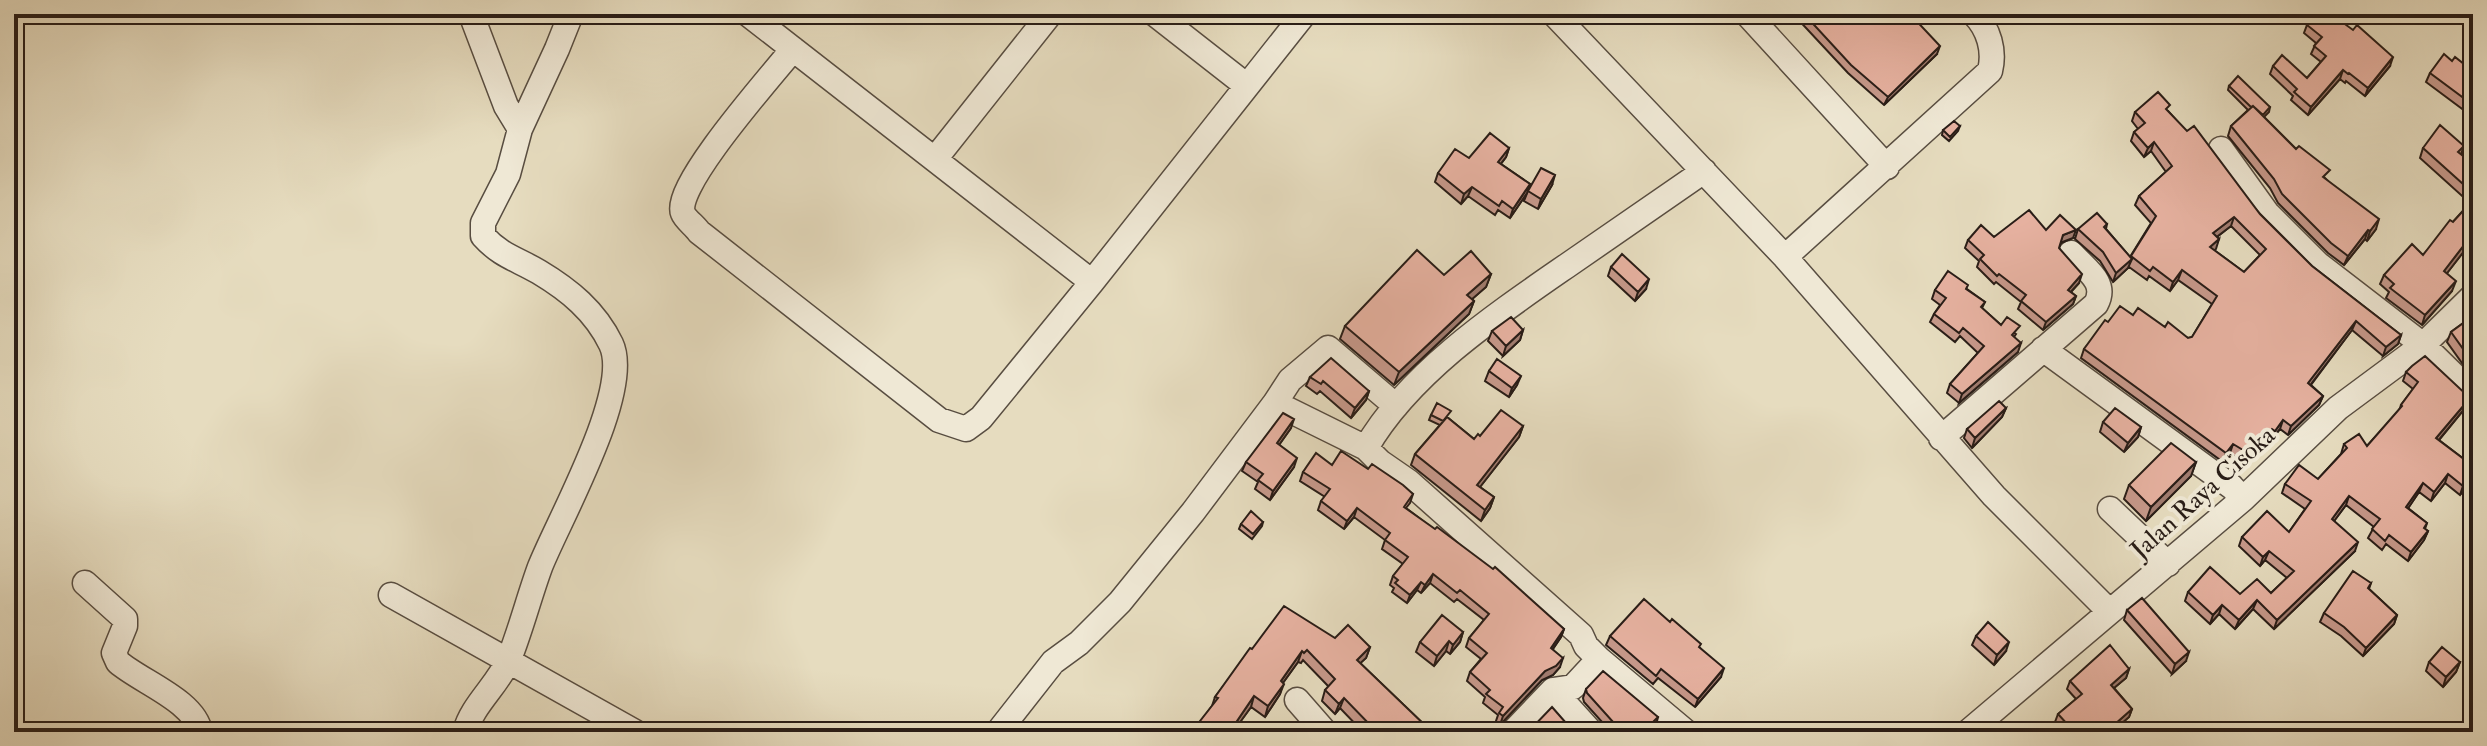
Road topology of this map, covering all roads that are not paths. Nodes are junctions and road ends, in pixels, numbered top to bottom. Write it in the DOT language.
graph roads {
  1 [pos="471,14"];
  2 [pos="571,14"];
  3 [pos="748,14"];
  4 [pos="1050,14"];
  5 [pos="1155,14"];
  6 [pos="1304,14"];
  7 [pos="1554,14"];
  8 [pos="1747,14"];
  9 [pos="1974,14"];
  10 [pos="793,49"];
  11 [pos="1247,86"];
  12 [pos="520,129"];
  13 [pos="2221,149"];
  14 [pos="935,159"];
  15 [pos="1887,167"];
  16 [pos="1704,171"];
  17 [pos="2071,253"];
  18 [pos="1785,257"];
  19 [pos="1092,282"];
  20 [pos="2473,296"];
  21 [pos="2423,345"];
  22 [pos="2043,349"];
  23 [pos="2473,394"];
  24 [pos="1275,403"];
  25 [pos="1396,406"];
  26 [pos="1941,438"];
  27 [pos="1366,448"];
  28 [pos="2243,499"];
  29 [pos="2110,509"];
  30 [pos="2168,564"];
  31 [pos="85,583"];
  32 [pos="391,595"];
  33 [pos="2109,611"];
  34 [pos="1599,659"];
  35 [pos="508,663"];
  36 [pos="1553,690"];
  37 [pos="1297,700"];
  38 [pos="1318,730"];
  39 [pos="200,732"];
  40 [pos="465,732"];
  41 [pos="635,732"];
  42 [pos="998,732"];
  43 [pos="1513,732"];
  44 [pos="1591,732"];
  45 [pos="1686,732"];
  46 [pos="1968,732"];
  1 -- 12 [label="street"];
  2 -- 12 [label="street"];
  3 -- 10 [label="street"];
  4 -- 14 [label="street"];
  5 -- 11 [label="street"];
  6 -- 11 [label="street"];
  7 -- 16 [label="street"];
  8 -- 15 [label="street"];
  9 -- 15 [label="street"];
  10 -- 14 [label="street"];
  10 -- 19 [label="street"];
  11 -- 19 [label="street"];
  12 -- 35 [label="street"];
  13 -- 21 [label="street"];
  14 -- 19 [label="street"];
  15 -- 18 [label="street"];
  16 -- 18 [label="street"];
  16 -- 25 [label="street"];
  17 -- 22 [label="street"];
  18 -- 26 [label="street"];
  20 -- 21 [label="street, Jalan Raya Cisoka"];
  21 -- 23 [label="street"];
  21 -- 28 [label="street, Jalan Raya Cisoka"];
  22 -- 26 [label="street"];
  22 -- 28 [label="street"];
  24 -- 25 [label="street"];
  24 -- 27 [label="street"];
  24 -- 42 [label="street"];
  25 -- 27 [label="street"];
  26 -- 33 [label="street"];
  27 -- 34 [label="street"];
  28 -- 30 [label="street, Jalan Raya Cisoka"];
  29 -- 30 [label="street"];
  30 -- 33 [label="street, Jalan Raya Cisoka"];
  31 -- 39 [label="street"];
  32 -- 35 [label="street"];
  33 -- 46 [label="street, Jalan Raya Cisoka"];
  34 -- 36 [label="street"];
  34 -- 45 [label="street"];
  35 -- 40 [label="street"];
  35 -- 41 [label="street"];
  36 -- 43 [label="street"];
  36 -- 44 [label="street"];
  37 -- 38 [label="street"];
}
